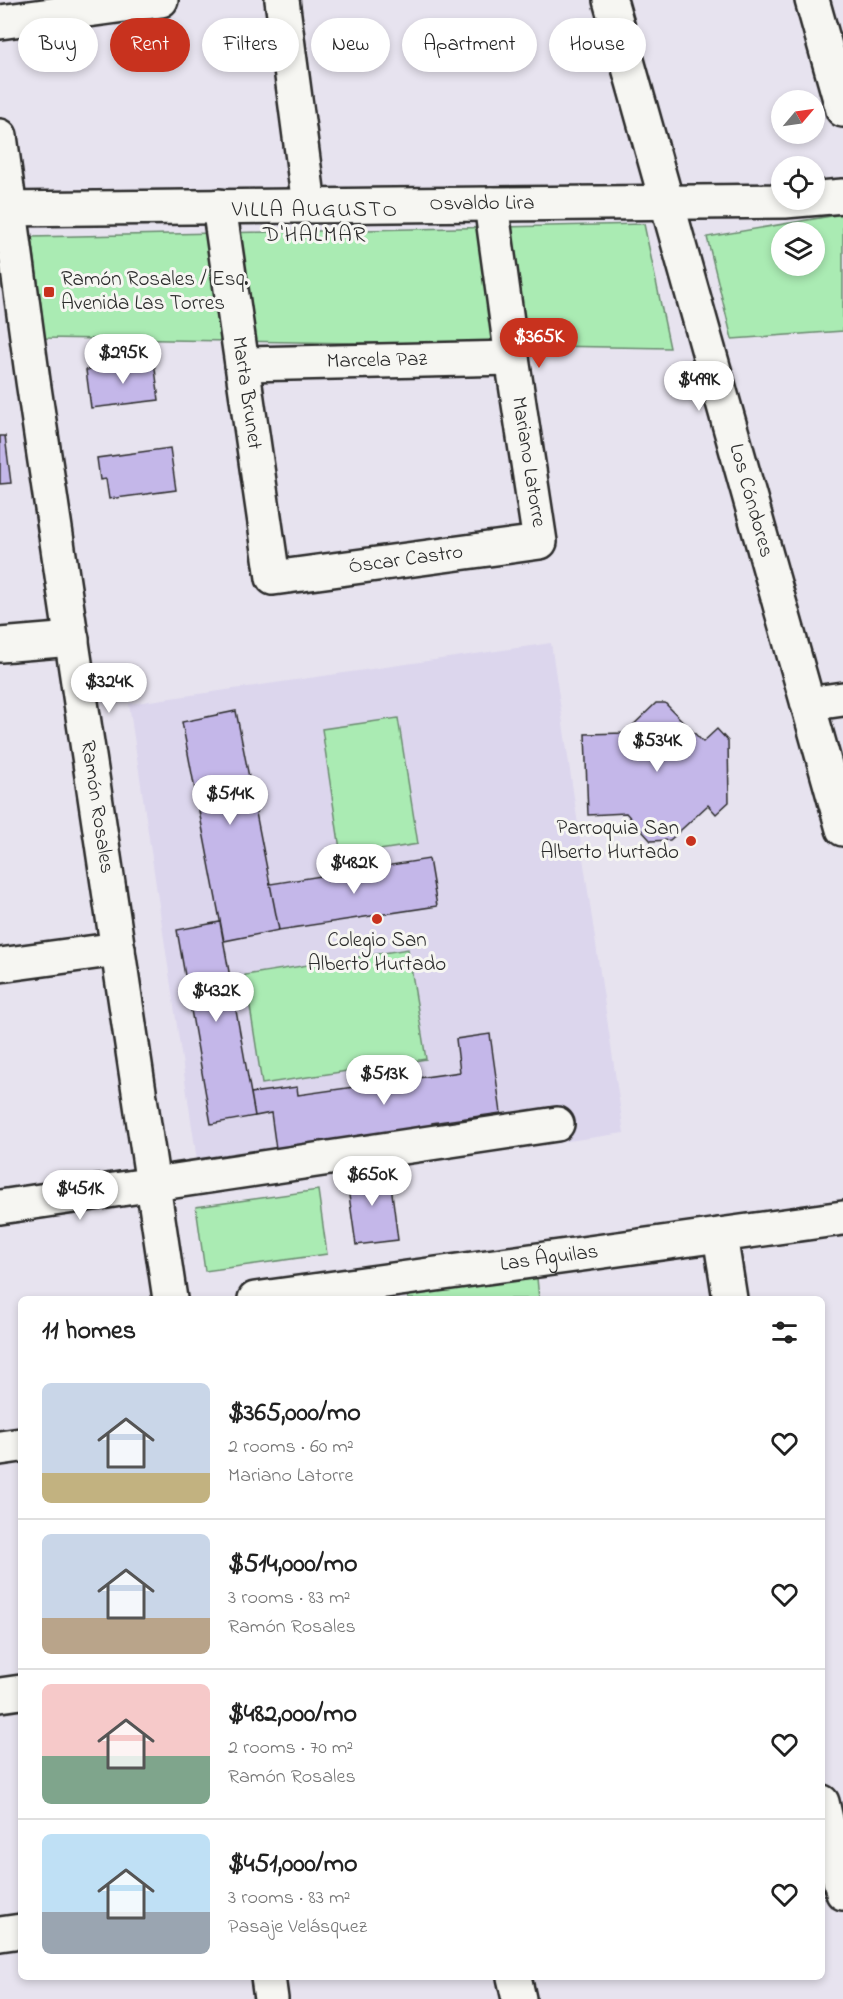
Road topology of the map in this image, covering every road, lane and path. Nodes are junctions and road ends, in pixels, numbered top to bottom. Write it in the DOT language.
graph roads {
  1 [pos="161,0"];
  2 [pos="282,0"];
  3 [pos="610,0"];
  4 [pos="813,0"];
  5 [pos="0,22"];
  6 [pos="843,110"];
  7 [pos="0,136"];
  8 [pos="843,196"];
  9 [pos="666,202"];
  10 [pos="491,204"];
  11 [pos="219,206"];
  12 [pos="309,206"];
  13 [pos="5,209"];
  14 [pos="14,344"];
  15 [pos="512,358"];
  16 [pos="242,364"];
  17 [pos="540,542"];
  18 [pos="273,578"];
  19 [pos="72,639"];
  20 [pos="0,645"];
  21 [pos="843,699"];
  22 [pos="808,704"];
  23 [pos="843,829"];
  24 [pos="118,949"];
  25 [pos="0,965"];
  26 [pos="557,1124"];
  27 [pos="152,1185"];
  28 [pos="0,1207"];
  29 [pos="843,1218"];
  30 [pos="720,1235"];
  31 [pos="170,1296"];
  32 [pos="277,1296"];
  33 [pos="730,1296"];
  34 [pos="18,1445"];
  35 [pos="0,1448"];
  36 [pos="18,1692"];
  37 [pos="0,1695"];
  38 [pos="825,1828"];
  39 [pos="829,1862"];
  40 [pos="843,1893"];
  41 [pos="18,1931"];
  42 [pos="0,1934"];
  43 [pos="268,1980"];
  44 [pos="515,1980"];
  45 [pos="271,1999"];
  46 [pos="519,1999"];
  1 -- 5 [label="street"];
  2 -- 12 [label="street"];
  3 -- 9 [label="street, Los Cóndores"];
  4 -- 6 [label="street"];
  7 -- 13 [label="street, Ramón Rosales"];
  8 -- 9 [label="street, Osvaldo Lira"];
  9 -- 10 [label="street, Osvaldo Lira"];
  9 -- 22 [label="street, Los Cóndores"];
  10 -- 12 [label="street, Osvaldo Lira"];
  10 -- 15 [label="street, Mariano Latorre"];
  11 -- 12 [label="street, Osvaldo Lira"];
  11 -- 13 [label="street, Osvaldo Lira"];
  11 -- 16 [label="street, Marta Brunet"];
  13 -- 14 [label="street, Ramón Rosales"];
  14 -- 19 [label="street, Ramón Rosales"];
  15 -- 16 [label="street, Marcela Paz"];
  15 -- 17 [label="street, Mariano Latorre"];
  16 -- 18 [label="street, Marta Brunet"];
  17 -- 18 [label="street, Óscar Castro"];
  19 -- 20 [label="street"];
  19 -- 24 [label="street, Ramón Rosales"];
  21 -- 22 [label="street"];
  22 -- 23 [label="street, Los Cóndores"];
  24 -- 25 [label="street"];
  24 -- 27 [label="street, Ramón Rosales"];
  26 -- 27 [label="street"];
  27 -- 28 [label="street"];
  27 -- 31 [label="street, Ramón Rosales"];
  29 -- 30 [label="street, Las Águilas"];
  30 -- 32 [label="street, Las Águilas"];
  30 -- 33 [label="street"];
  34 -- 35 [label="street"];
  36 -- 37 [label="street"];
  38 -- 39 [label="street"];
  39 -- 40 [label="street"];
  41 -- 42 [label="street"];
  43 -- 45 [label="street"];
  44 -- 46 [label="street"];
}
